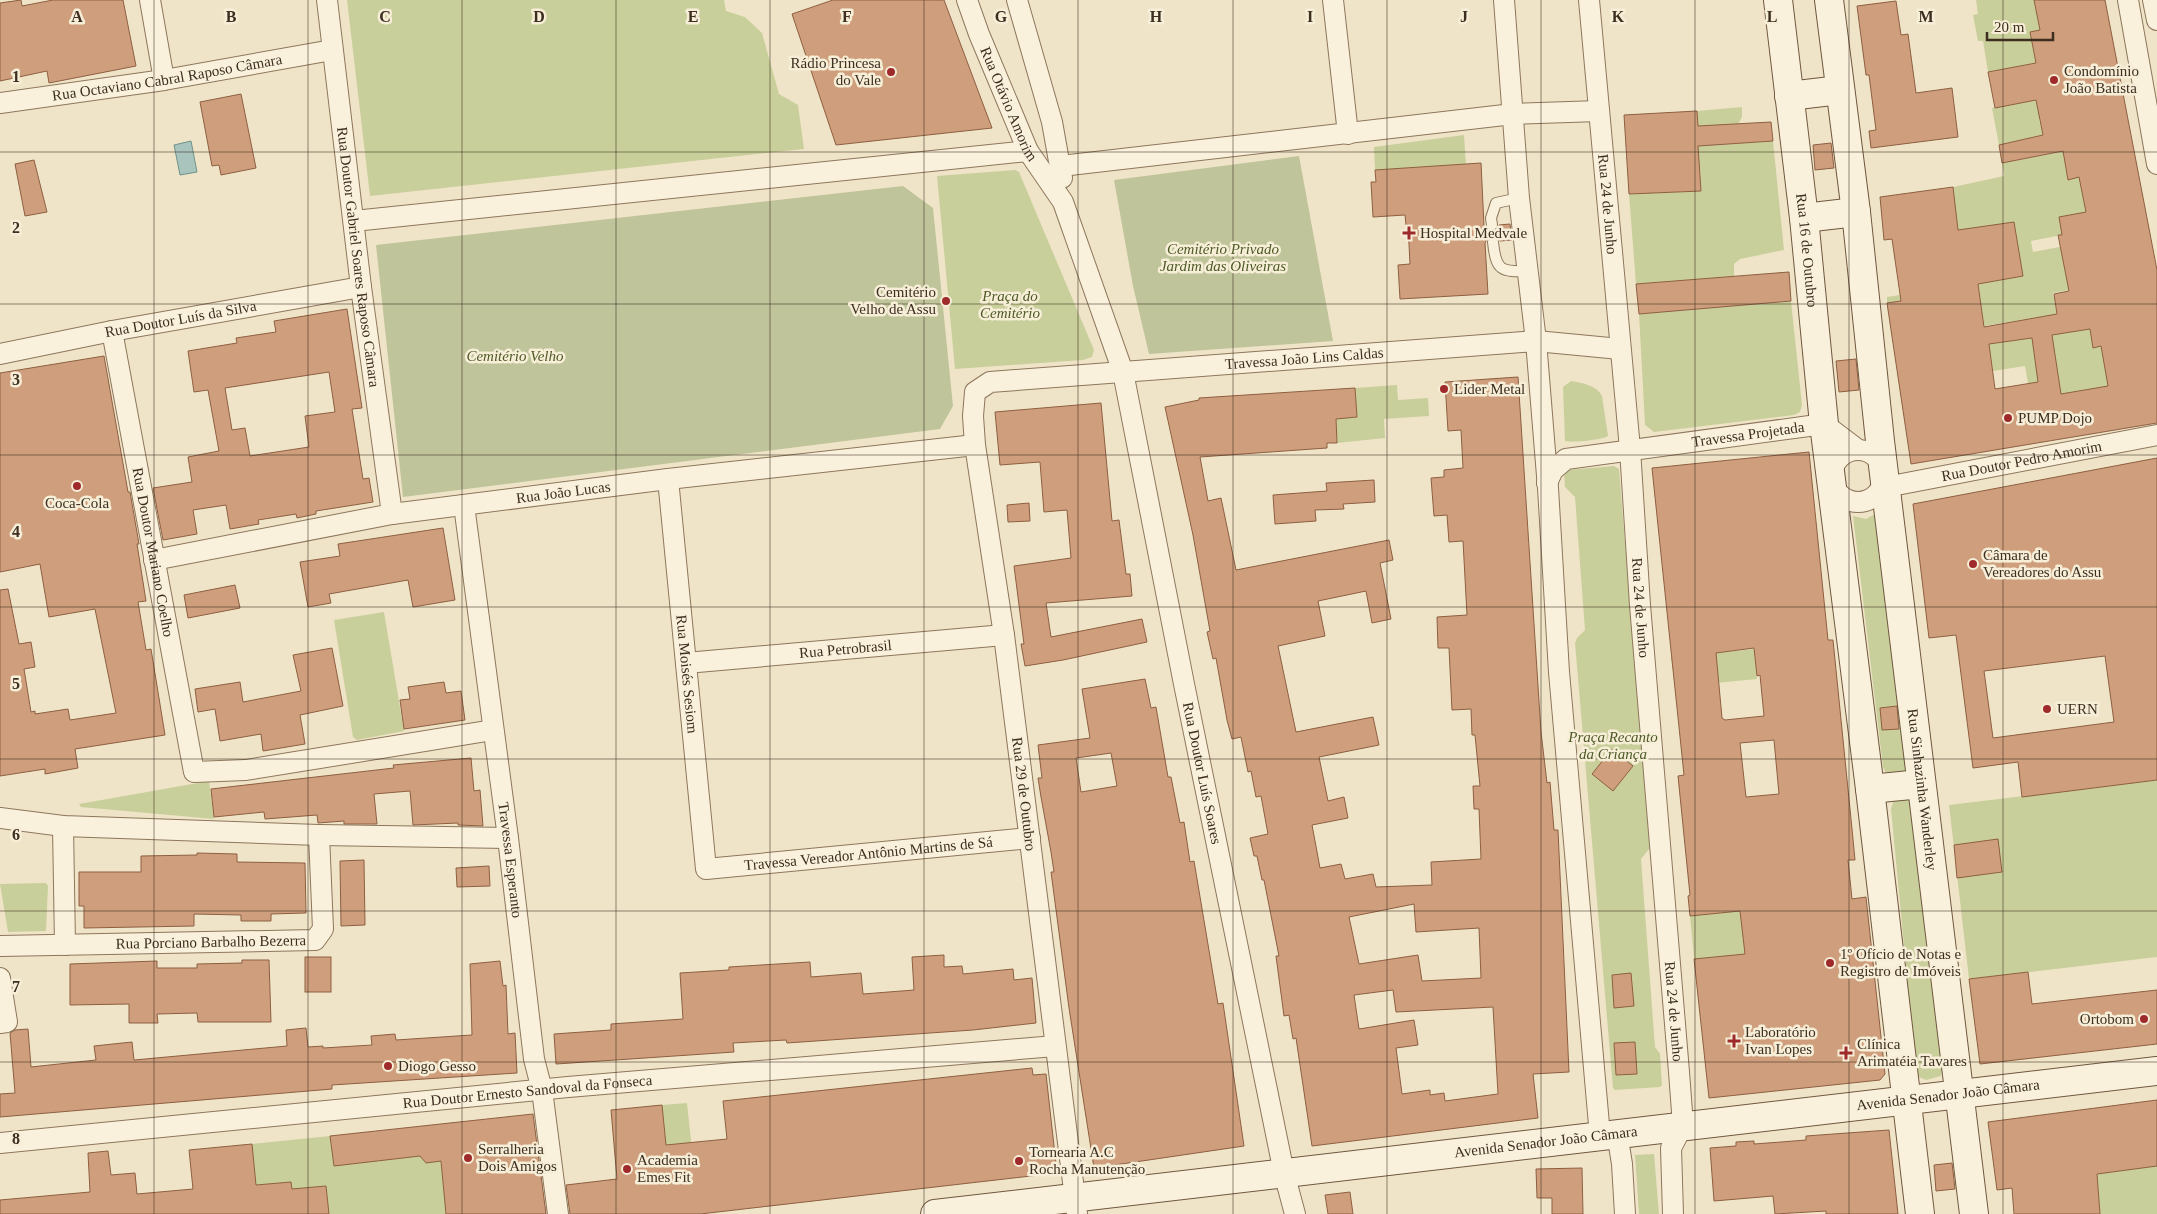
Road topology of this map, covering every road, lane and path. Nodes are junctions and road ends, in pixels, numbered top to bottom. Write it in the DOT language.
graph roads {
  1 [pos="150,0"];
  2 [pos="327,0"];
  3 [pos="967,0"];
  4 [pos="1017,0"];
  5 [pos="1333,0"];
  6 [pos="1504,0"];
  7 [pos="1589,0"];
  8 [pos="1778,0"];
  9 [pos="1829,0"];
  10 [pos="2128,0"];
  11 [pos="2153,0"];
  12 [pos="2157,20"];
  13 [pos="332,50"];
  14 [pos="164,80"];
  15 [pos="1840,90"];
  16 [pos="1789,96"];
  17 [pos="0,103"];
  18 [pos="1599,111"];
  19 [pos="1513,114"];
  20 [pos="1348,134"];
  21 [pos="1028,151"];
  22 [pos="2157,164"];
  23 [pos="1061,166"];
  24 [pos="1519,198"];
  25 [pos="1063,202"];
  26 [pos="1856,212"];
  27 [pos="1804,218"];
  28 [pos="354,221"];
  29 [pos="1492,225"];
  30 [pos="1493,242"];
  31 [pos="1528,271"];
  32 [pos="361,287"];
  33 [pos="112,331"];
  34 [pos="1536,341"];
  35 [pos="1620,349"];
  36 [pos="0,354"];
  37 [pos="1123,372"];
  38 [pos="990,382"];
  39 [pos="1824,424"];
  40 [pos="2157,435"];
  41 [pos="975,445"];
  42 [pos="1857,449"];
  43 [pos="1630,450"];
  44 [pos="668,479"];
  45 [pos="1885,479"];
  46 [pos="1547,483"];
  47 [pos="1832,490"];
  48 [pos="464,505"];
  49 [pos="392,514"];
  50 [pos="154,560"];
  51 [pos="1004,635"];
  52 [pos="686,663"];
  53 [pos="494,730"];
  54 [pos="1921,784"];
  55 [pos="1870,789"];
  56 [pos="0,818"];
  57 [pos="63,826"];
  58 [pos="319,835"];
  59 [pos="508,838"];
  60 [pos="1030,838"];
  61 [pos="706,869"];
  62 [pos="65,945"];
  63 [pos="0,946"];
  64 [pos="0,978"];
  65 [pos="2,1014"];
  66 [pos="1054,1046"];
  67 [pos="2157,1071"];
  68 [pos="542,1090"];
  69 [pos="1960,1093"];
  70 [pos="1906,1100"];
  71 [pos="1683,1125"];
  72 [pos="1609,1134"];
  73 [pos="0,1143"];
  74 [pos="1284,1174"];
  75 [pos="1076,1206"];
  76 [pos="558,1214"];
  77 [pos="935,1214"];
  78 [pos="1295,1214"];
  79 [pos="1625,1214"];
  80 [pos="1673,1214"];
  81 [pos="1920,1214"];
  82 [pos="1974,1214"];
  1 -- 14 [label="street"];
  2 -- 13 [label="street, Rua Doutor Gabriel Soares Raposo Câmara"];
  3 -- 21 [label="street, Rua Otávio Amorim"];
  4 -- 23 [label="street, Rua Otávio Amorim"];
  5 -- 20 [label="street"];
  6 -- 19 [label="street"];
  7 -- 18 [label="street, Rua 24 de Junho"];
  8 -- 16 [label="street, Rua 16 de Outubro"];
  9 -- 15 [label="street"];
  10 -- 22 [label="street"];
  11 -- 12 [label="street"];
  13 -- 14 [label="street, Rua Octaviano Cabral Raposo Câmara"];
  13 -- 28 [label="street, Rua Doutor Gabriel Soares Raposo Câmara"];
  14 -- 17 [label="street, Rua Octaviano Cabral Raposo Câmara"];
  15 -- 16 [label="street"];
  15 -- 26 [label="street"];
  16 -- 27 [label="street, Rua 16 de Outubro"];
  18 -- 19 [label="street"];
  18 -- 35 [label="street, Rua 24 de Junho"];
  19 -- 20 [label="street"];
  19 -- 24 [label="street"];
  20 -- 23 [label="street"];
  21 -- 25 [label="street, Rua Otávio Amorim"];
  21 -- 28 [label="street"];
  23 -- 25 [label="street, Rua Otávio Amorim"];
  24 -- 29 [label="lane"];
  24 -- 31 [label="street"];
  25 -- 37 [label="street, Rua Otávio Amorim"];
  26 -- 27 [label="street"];
  26 -- 45 [label="street"];
  27 -- 39 [label="street, Rua 16 de Outubro"];
  28 -- 32 [label="street, Rua Doutor Gabriel Soares Raposo Câmara"];
  30 -- 31 [label="lane"];
  31 -- 34 [label="street"];
  32 -- 33 [label="street, Rua Doutor Luís da Silva"];
  32 -- 49 [label="street, Rua Doutor Gabriel Soares Raposo Câmara"];
  33 -- 36 [label="street, Rua Doutor Luís da Silva"];
  33 -- 50 [label="street, Rua Doutor Mariano Coelho"];
  34 -- 35 [label="street, Travessa João Lins Caldas"];
  34 -- 37 [label="street, Travessa João Lins Caldas"];
  34 -- 46 [label="street"];
  35 -- 43 [label="street, Rua 24 de Junho"];
  37 -- 38 [label="street, Travessa João Lins Caldas"];
  37 -- 74 [label="street, Rua Doutor Luís Soares"];
  38 -- 41 [label="street, Rua 29 de Outubro"];
  39 -- 42 [label="street, Travessa Projetada"];
  39 -- 43 [label="street, Travessa Projetada"];
  39 -- 47 [label="street, Rua 16 de Outubro"];
  40 -- 45 [label="street, Rua Doutor Pedro Amorim"];
  41 -- 44 [label="street, Rua João Lucas"];
  41 -- 51 [label="street, Rua 29 de Outubro"];
  42 -- 45 [label="street"];
  42 -- 47 [label="street"];
  43 -- 46 [label="street, Travessa Projetada"];
  43 -- 71 [label="street, Rua 24 de Junho"];
  44 -- 48 [label="street, Rua João Lucas"];
  44 -- 52 [label="street, Rua Moisés Sesiom"];
  45 -- 47 [label="street"];
  45 -- 54 [label="street, Rua Sinhazinha Wanderley"];
  46 -- 72 [label="street"];
  47 -- 55 [label="street"];
  48 -- 49 [label="street, Rua João Lucas"];
  48 -- 53 [label="street, Travessa Esperanto"];
  49 -- 50 [label="street, Rua João Lucas"];
  50 -- 53 [label="street, Rua Doutor Mariano Coelho"];
  51 -- 52 [label="street, Rua Petrobrasil"];
  51 -- 60 [label="street, Rua 29 de Outubro"];
  52 -- 61 [label="street, Rua Moisés Sesiom"];
  53 -- 59 [label="street, Travessa Esperanto"];
  54 -- 55 [label="street"];
  54 -- 69 [label="street, Rua Sinhazinha Wanderley"];
  55 -- 70 [label="street"];
  56 -- 57 [label="street"];
  57 -- 58 [label="street"];
  57 -- 62 [label="street"];
  58 -- 59 [label="street"];
  58 -- 62 [label="street, Rua Porciano Barbalho Bezerra"];
  59 -- 68 [label="street, Travessa Esperanto"];
  60 -- 61 [label="street, Travessa Vereador Antônio Martins de Sá"];
  60 -- 66 [label="street, Rua 29 de Outubro"];
  62 -- 63 [label="street, Rua Porciano Barbalho Bezerra"];
  64 -- 65 [label="street"];
  66 -- 68 [label="street, Rua Doutor Ernesto Sandoval da Fonseca"];
  66 -- 75 [label="street, Rua 29 de Outubro"];
  67 -- 69 [label="street, Avenida Senador João Câmara"];
  68 -- 73 [label="street, Rua Doutor Ernesto Sandoval da Fonseca"];
  68 -- 76 [label="street, Travessa Esperanto"];
  69 -- 70 [label="street, Avenida Senador João Câmara"];
  69 -- 82 [label="street, Rua Sinhazinha Wanderley"];
  70 -- 71 [label="street, Avenida Senador João Câmara"];
  70 -- 81 [label="street"];
  71 -- 72 [label="street, Avenida Senador João Câmara"];
  71 -- 80 [label="street"];
  72 -- 74 [label="street, Avenida Senador João Câmara"];
  72 -- 79 [label="street"];
  74 -- 75 [label="street, Avenida Senador João Câmara"];
  74 -- 78 [label="street, Rua Doutor Luís Soares"];
  75 -- 77 [label="street, Avenida Senador João Câmara"];
}
